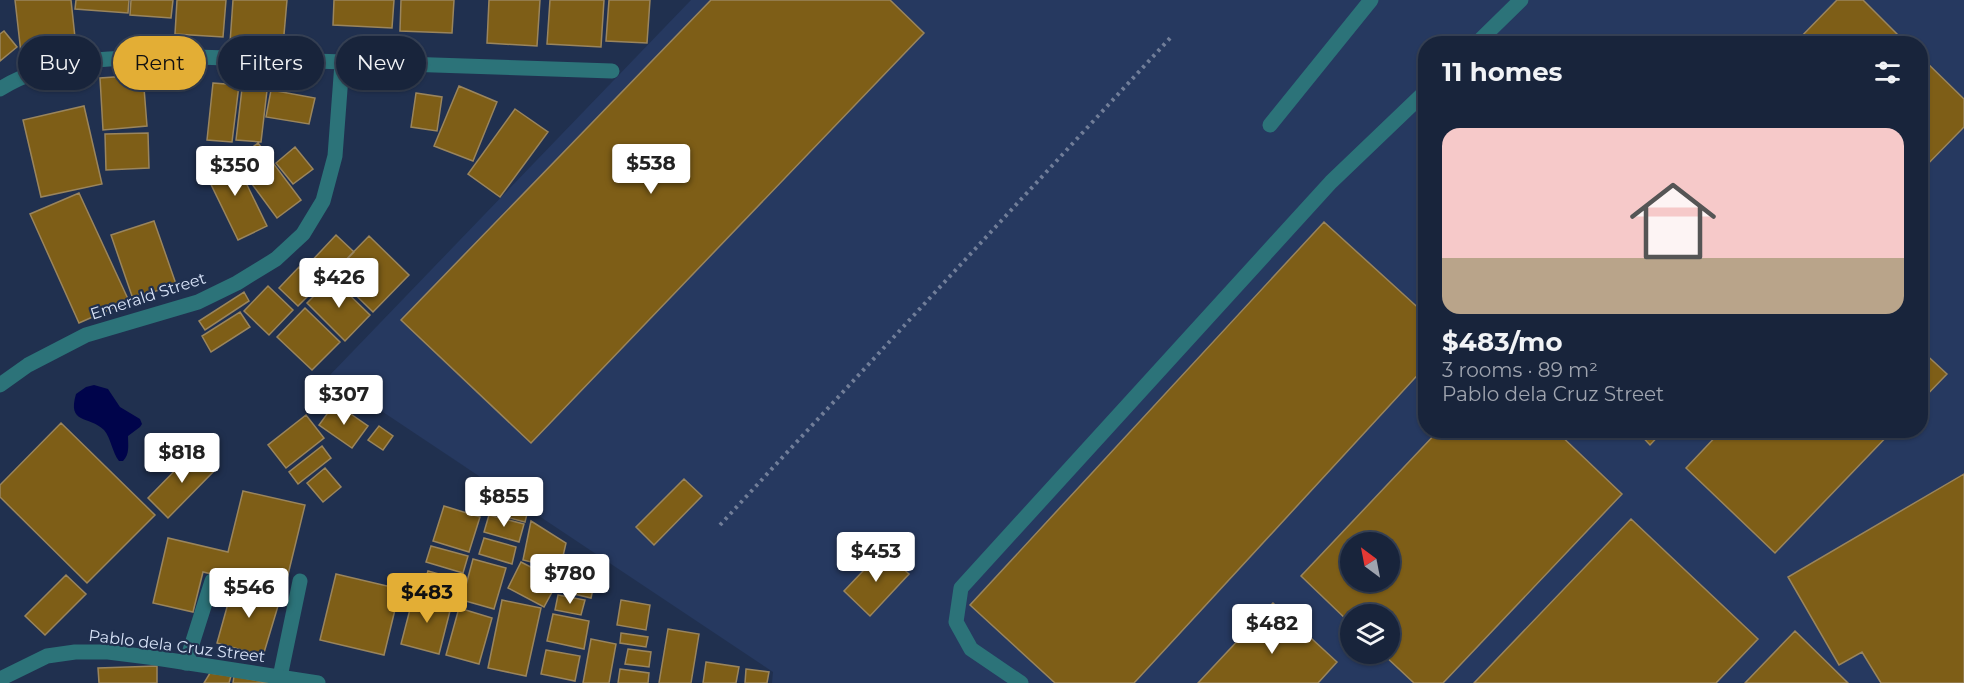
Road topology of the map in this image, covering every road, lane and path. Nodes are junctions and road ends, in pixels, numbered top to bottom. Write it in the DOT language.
graph roads {
  1 [pos="1371,0"];
  2 [pos="1521,0"];
  3 [pos="1172,36"];
  4 [pos="1484,36"];
  5 [pos="336,63"];
  6 [pos="426,65"];
  7 [pos="612,71"];
  8 [pos="0,89"];
  9 [pos="340,90"];
  10 [pos="1418,99"];
  11 [pos="1270,125"];
  12 [pos="0,385"];
  13 [pos="720,525"];
  14 [pos="300,580"];
  15 [pos="212,581"];
  16 [pos="186,663"];
  17 [pos="280,677"];
  18 [pos="0,679"];
  19 [pos="318,683"];
  20 [pos="1021,683"];
  1 -- 11 [label="street"];
  2 -- 4 [label="street"];
  3 -- 13 [label="path"];
  5 -- 8 [label="street"];
  6 -- 7 [label="street"];
  9 -- 12 [label="street, Emerald Street"];
  10 -- 20 [label="street"];
  14 -- 17 [label="street"];
  15 -- 16 [label="street"];
  16 -- 17 [label="street, Pablo dela Cruz Street"];
  16 -- 18 [label="street, Pablo dela Cruz Street"];
  17 -- 19 [label="street, Pablo dela Cruz Street"];
}
